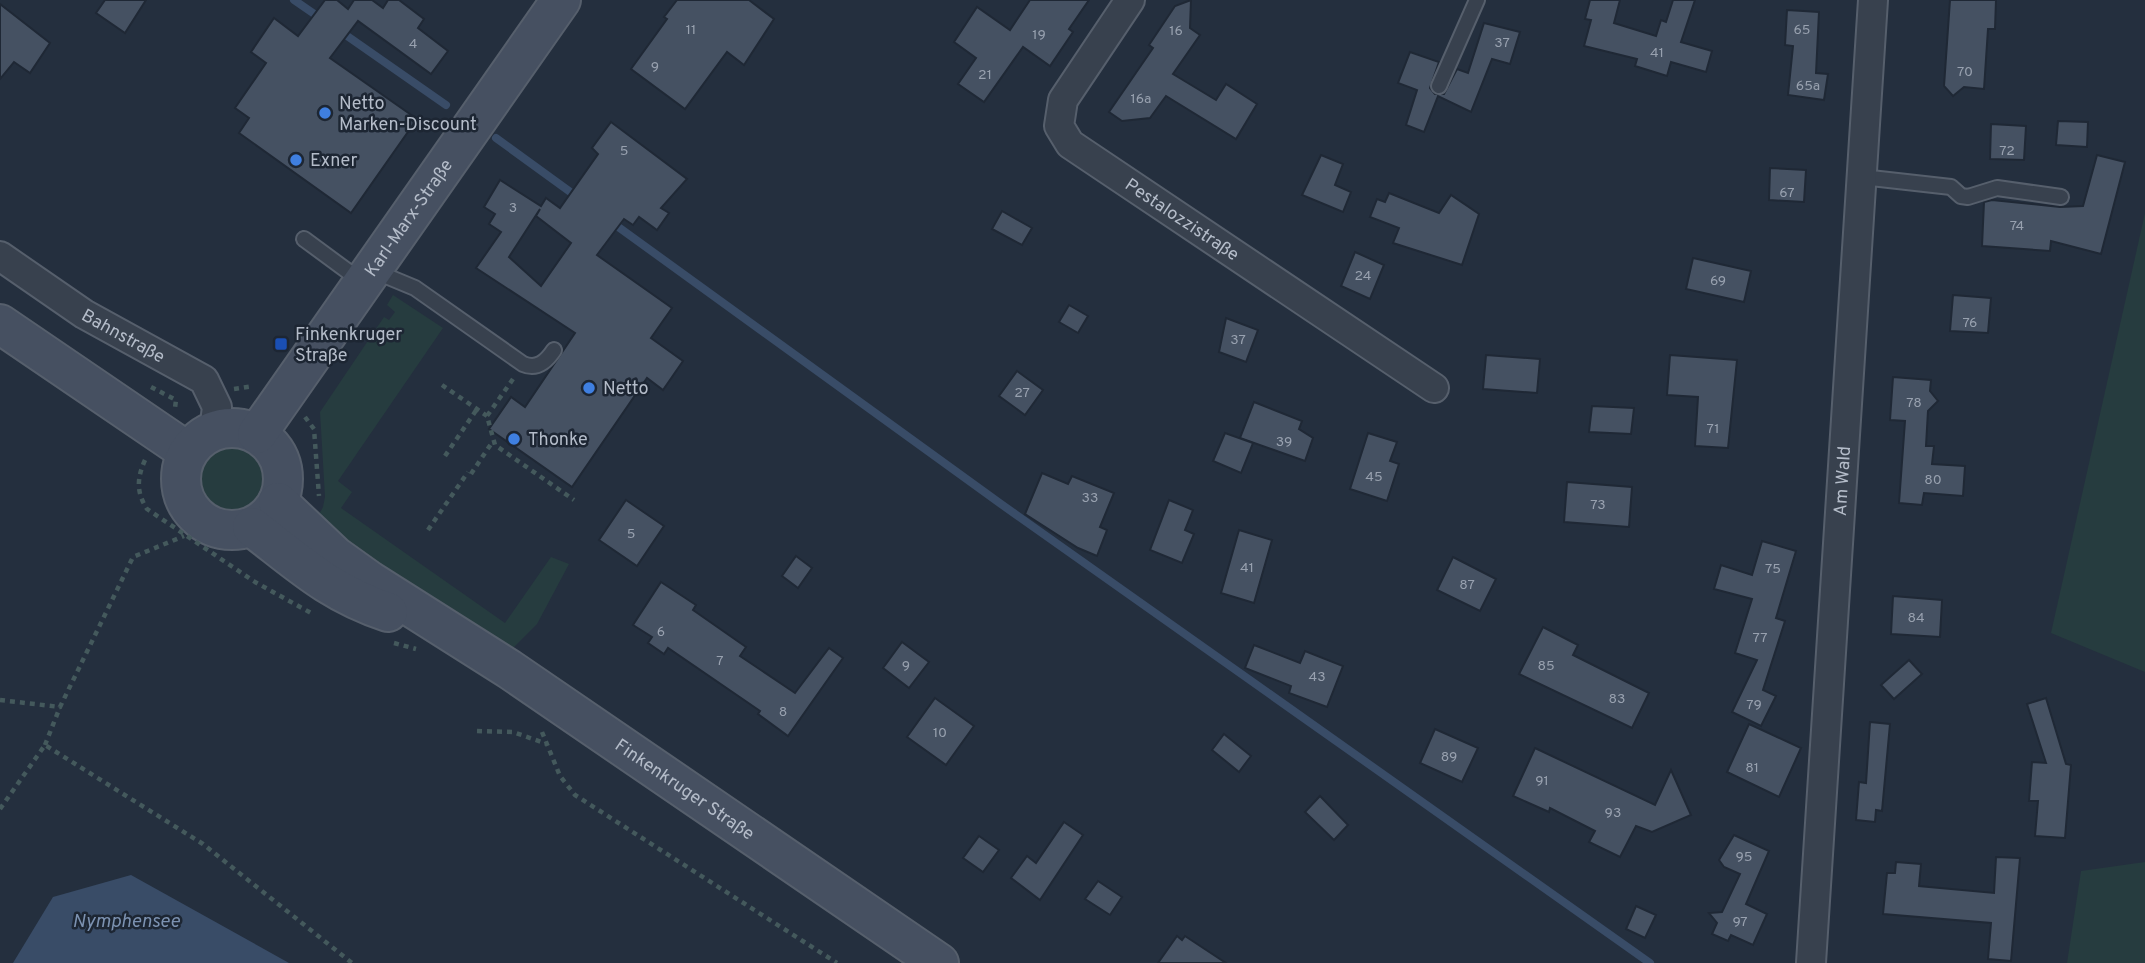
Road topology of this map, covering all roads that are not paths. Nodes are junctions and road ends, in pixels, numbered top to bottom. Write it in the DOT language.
graph roads {
  1 [pos="561,0"];
  2 [pos="1130,0"];
  3 [pos="1477,0"];
  4 [pos="1873,0"];
  5 [pos="1439,86"];
  6 [pos="1862,177"];
  7 [pos="2061,197"];
  8 [pos="304,239"];
  9 [pos="0,256"];
  10 [pos="369,277"];
  11 [pos="0,324"];
  12 [pos="554,350"];
  13 [pos="1434,388"];
  14 [pos="257,434"];
  15 [pos="201,441"];
  16 [pos="265,515"];
  17 [pos="939,963"];
  18 [pos="1811,963"];
  1 -- 10 [label="main road, Karl-Marx-Straße"];
  2 -- 13 [label="street, Pestalozzistraße"];
  3 -- 5 [label="lane"];
  4 -- 6 [label="street, Am Wald"];
  6 -- 7 [label="lane"];
  6 -- 18 [label="street, Am Wald"];
  8 -- 10 [label="lane"];
  9 -- 15 [label="street, Bahnstraße"];
  10 -- 12 [label="lane"];
  10 -- 14 [label="main road, Karl-Marx-Straße"];
  11 -- 15 [label="main road"];
  14 -- 15 [label="main road"];
  14 -- 16 [label="main road"];
  15 -- 16 [label="main road"];
  16 -- 17 [label="main road, Finkenkruger Straße"];
}
